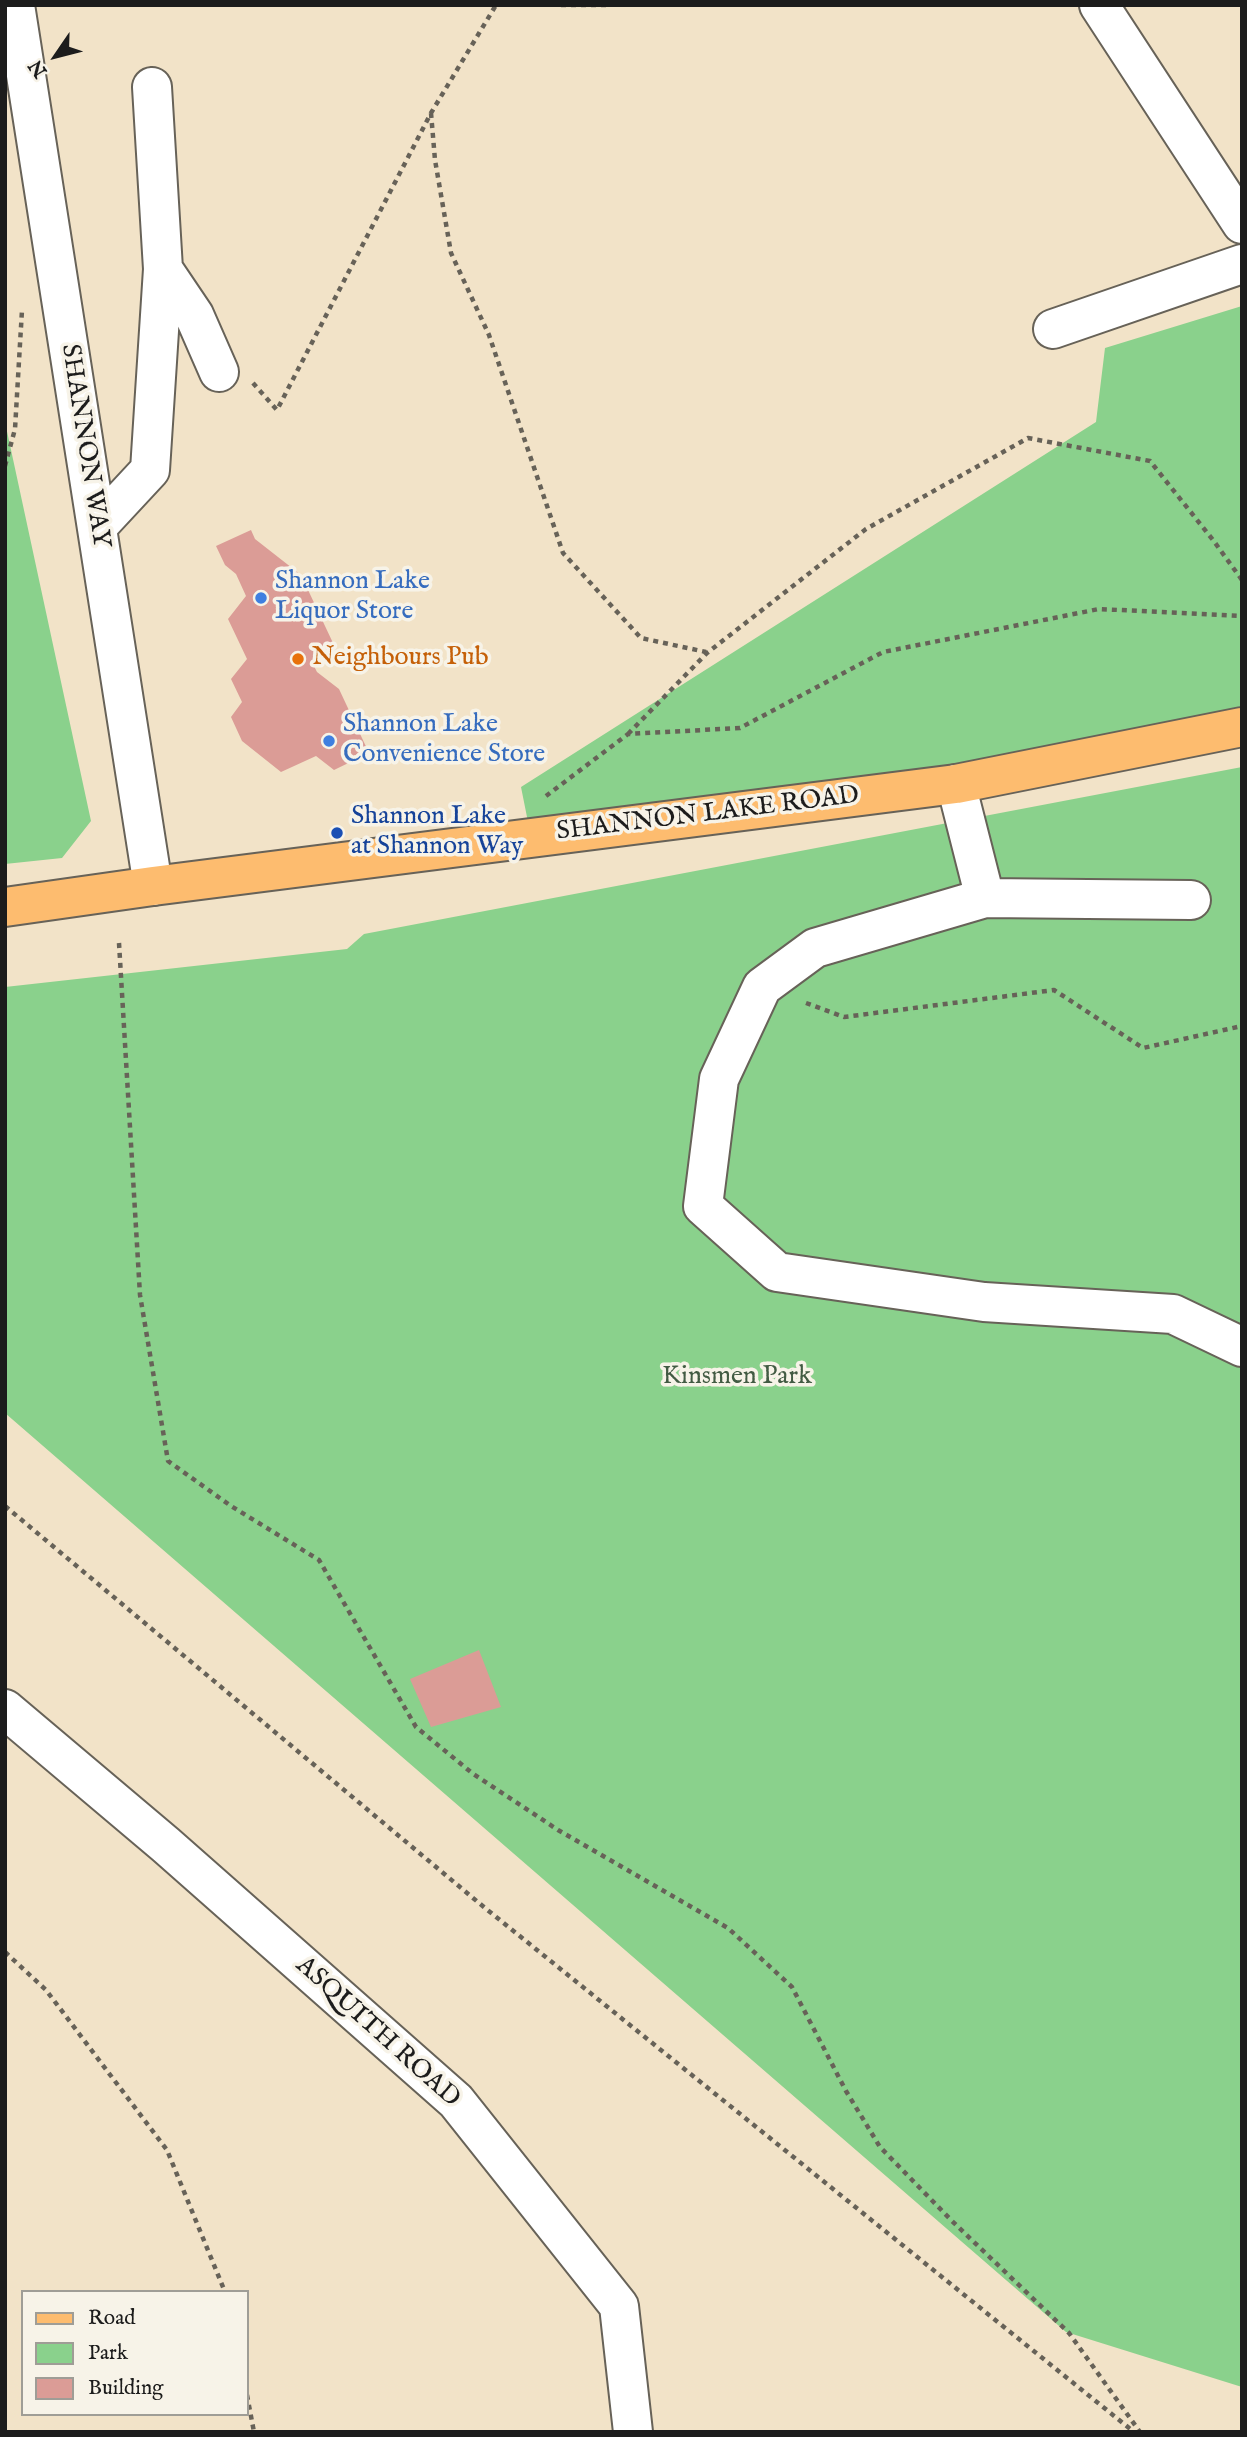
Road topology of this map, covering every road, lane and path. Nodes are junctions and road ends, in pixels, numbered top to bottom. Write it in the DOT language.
graph roads {
  1 [pos="15,5"];
  2 [pos="496,5"];
  3 [pos="561,5"];
  4 [pos="610,5"];
  5 [pos="1099,5"];
  6 [pos="152,87"];
  7 [pos="431,113"];
  8 [pos="1242,224"];
  9 [pos="1242,264"];
  10 [pos="163,270"];
  11 [pos="22,297"];
  12 [pos="1053,329"];
  13 [pos="236,377"];
  14 [pos="5,466"];
  15 [pos="97,527"];
  16 [pos="1242,580"];
  17 [pos="1242,616"];
  18 [pos="706,653"];
  19 [pos="1242,727"];
  20 [pos="628,734"];
  21 [pos="956,784"];
  22 [pos="542,799"];
  23 [pos="153,886"];
  24 [pos="985,898"];
  25 [pos="1191,900"];
  26 [pos="5,907"];
  27 [pos="119,943"];
  28 [pos="762,987"];
  29 [pos="1242,1026"];
  30 [pos="1242,1347"];
  31 [pos="5,1506"];
  32 [pos="5,1709"];
  33 [pos="5,1952"];
  34 [pos="224,2290"];
  35 [pos="248,2400"];
  36 [pos="254,2432"];
  37 [pos="633,2432"];
  38 [pos="1134,2432"];
  39 [pos="1140,2432"];
  1 -- 15 [label="street, SHANNON WAY"];
  2 -- 7 [label="path"];
  3 -- 4 [label="path"];
  5 -- 8 [label="street"];
  6 -- 10 [label="street"];
  7 -- 13 [label="path"];
  7 -- 18 [label="path"];
  9 -- 12 [label="street"];
  10 -- 13 [label="street"];
  10 -- 15 [label="street"];
  11 -- 14 [label="path"];
  15 -- 23 [label="street, SHANNON WAY"];
  16 -- 18 [label="path"];
  17 -- 20 [label="path"];
  18 -- 20 [label="path"];
  19 -- 21 [label="main road, SHANNON LAKE ROAD"];
  20 -- 22 [label="path"];
  21 -- 23 [label="main road, SHANNON LAKE ROAD"];
  21 -- 24 [label="street"];
  23 -- 26 [label="main road, SHANNON LAKE ROAD"];
  24 -- 25 [label="street"];
  24 -- 28 [label="street"];
  27 -- 39 [label="path"];
  28 -- 29 [label="path"];
  28 -- 30 [label="street"];
  31 -- 38 [label="path"];
  32 -- 37 [label="street, ASQUITH ROAD"];
  33 -- 34 [label="path"];
  35 -- 36 [label="path"];
}
